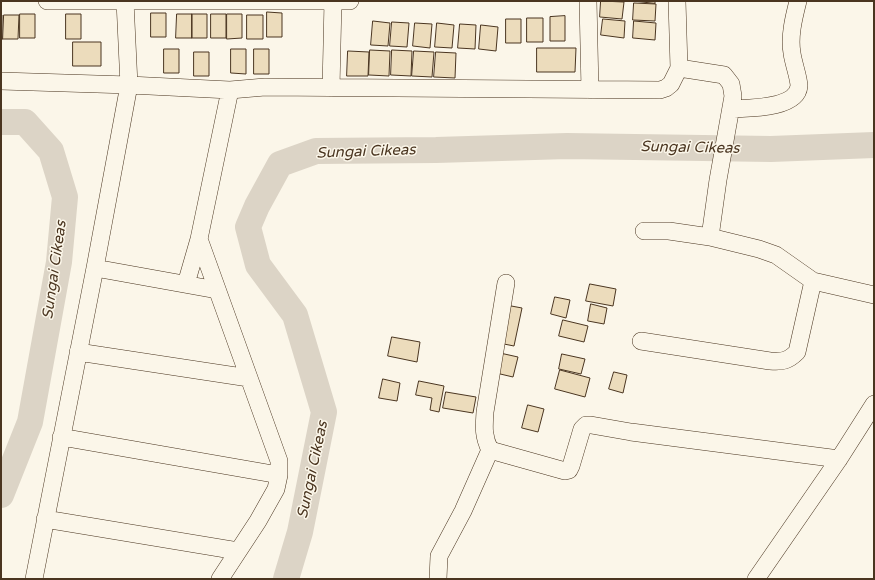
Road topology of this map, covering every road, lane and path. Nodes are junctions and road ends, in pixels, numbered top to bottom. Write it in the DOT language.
graph roads {
  1 [pos="47,1"];
  2 [pos="125,1"];
  3 [pos="333,1"];
  4 [pos="350,1"];
  5 [pos="588,1"];
  6 [pos="677,1"];
  7 [pos="798,1"];
  8 [pos="678,68"];
  9 [pos="1,81"];
  10 [pos="129,85"];
  11 [pos="331,88"];
  12 [pos="230,90"];
  13 [pos="590,90"];
  14 [pos="731,113"];
  15 [pos="644,231"];
  16 [pos="710,237"];
  17 [pos="199,239"];
  18 [pos="95,268"];
  19 [pos="813,282"];
  20 [pos="506,283"];
  21 [pos="186,284"];
  22 [pos="217,290"];
  23 [pos="874,295"];
  24 [pos="641,341"];
  25 [pos="78,352"];
  26 [pos="249,378"];
  27 [pos="874,404"];
  28 [pos="61,437"];
  29 [pos="490,450"];
  30 [pos="839,459"];
  31 [pos="279,475"];
  32 [pos="45,519"];
  33 [pos="238,551"];
  34 [pos="34,579"];
  35 [pos="220,579"];
  36 [pos="438,579"];
  37 [pos="756,579"];
  1 -- 2 [label="street"];
  2 -- 3 [label="street"];
  2 -- 10 [label="street"];
  3 -- 4 [label="street"];
  3 -- 11 [label="street"];
  5 -- 13 [label="street"];
  6 -- 8 [label="street"];
  7 -- 14 [label="street"];
  8 -- 13 [label="street"];
  8 -- 14 [label="street"];
  9 -- 10 [label="street"];
  10 -- 12 [label="street"];
  10 -- 18 [label="street"];
  11 -- 12 [label="street"];
  11 -- 13 [label="street"];
  12 -- 17 [label="street"];
  14 -- 16 [label="street"];
  15 -- 16 [label="street"];
  16 -- 19 [label="street"];
  17 -- 21 [label="street"];
  17 -- 22 [label="street"];
  18 -- 21 [label="street"];
  18 -- 25 [label="street"];
  19 -- 23 [label="street"];
  19 -- 24 [label="street"];
  20 -- 29 [label="street"];
  21 -- 22 [label="street"];
  22 -- 26 [label="street"];
  25 -- 26 [label="street"];
  25 -- 28 [label="street"];
  26 -- 31 [label="street"];
  27 -- 30 [label="street"];
  28 -- 31 [label="street"];
  28 -- 32 [label="street"];
  29 -- 30 [label="street"];
  29 -- 36 [label="street"];
  30 -- 37 [label="street"];
  31 -- 33 [label="street"];
  32 -- 33 [label="street"];
  32 -- 34 [label="street"];
  33 -- 35 [label="street"];
}
